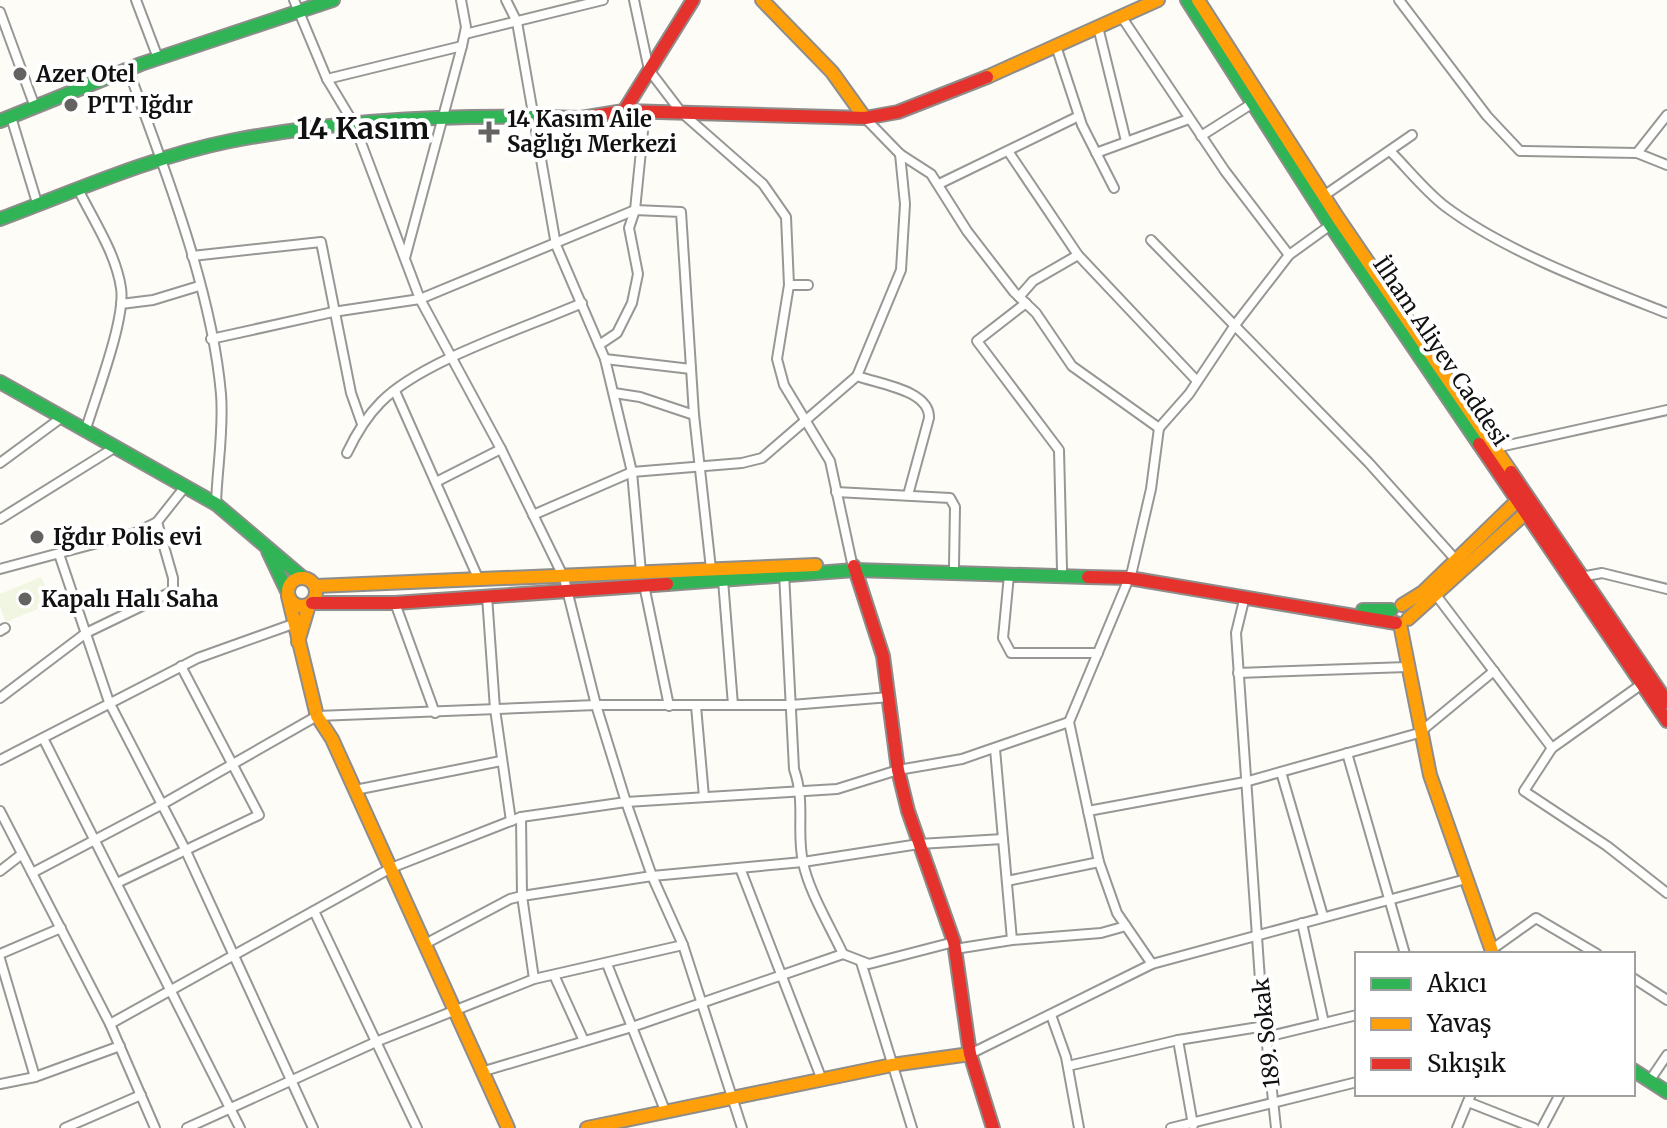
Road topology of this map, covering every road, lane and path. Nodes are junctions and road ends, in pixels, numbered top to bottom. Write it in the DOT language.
graph roads {
  1 [pos="136,0"];
  2 [pos="333,0"];
  3 [pos="461,0"];
  4 [pos="506,0"];
  5 [pos="603,0"];
  6 [pos="634,0"];
  7 [pos="693,0"];
  8 [pos="762,0"];
  9 [pos="1158,0"];
  10 [pos="1187,0"];
  11 [pos="1198,0"];
  12 [pos="1399,0"];
  13 [pos="295,7"];
  14 [pos="0,12"];
  15 [pos="1121,16"];
  16 [pos="517,22"];
  17 [pos="1098,27"];
  18 [pos="465,34"];
  19 [pos="462,46"];
  20 [pos="1056,46"];
  21 [pos="158,58"];
  22 [pos="128,69"];
  23 [pos="649,70"];
  24 [pos="327,79"];
  25 [pos="1253,103"];
  26 [pos="35,107"];
  27 [pos="624,111"];
  28 [pos="645,111"];
  29 [pos="681,112"];
  30 [pos="445,115"];
  31 [pos="1667,115"];
  32 [pos="1079,116"];
  33 [pos="535,118"];
  34 [pos="865,118"];
  35 [pos="5,119"];
  36 [pos="1189,119"];
  37 [pos="354,124"];
  38 [pos="1412,135"];
  39 [pos="1201,136"];
  40 [pos="1126,141"];
  41 [pos="1008,151"];
  42 [pos="1390,151"];
  43 [pos="1096,153"];
  44 [pos="1637,153"];
  45 [pos="900,154"];
  46 [pos="162,159"];
  47 [pos="1667,165"];
  48 [pos="939,184"];
  49 [pos="1114,188"];
  50 [pos="79,191"];
  51 [pos="1319,199"];
  52 [pos="38,206"];
  53 [pos="635,210"];
  54 [pos="0,219"];
  55 [pos="1334,222"];
  56 [pos="1151,240"];
  57 [pos="556,245"];
  58 [pos="1078,255"];
  59 [pos="1289,255"];
  60 [pos="192,256"];
  61 [pos="404,259"];
  62 [pos="789,285"];
  63 [pos="808,285"];
  64 [pos="199,286"];
  65 [pos="420,299"];
  66 [pos="1022,300"];
  67 [pos="582,303"];
  68 [pos="121,304"];
  69 [pos="333,312"];
  70 [pos="1667,313"];
  71 [pos="1235,325"];
  72 [pos="211,339"];
  73 [pos="599,345"];
  74 [pos="453,356"];
  75 [pos="605,359"];
  76 [pos="691,369"];
  77 [pos="857,376"];
  78 [pos="1,380"];
  79 [pos="1197,381"];
  80 [pos="395,391"];
  81 [pos="614,393"];
  82 [pos="1667,410"];
  83 [pos="694,415"];
  84 [pos="61,418"];
  85 [pos="807,421"];
  86 [pos="362,424"];
  87 [pos="1159,428"];
  88 [pos="85,432"];
  89 [pos="114,448"];
  90 [pos="1495,448"];
  91 [pos="501,449"];
  92 [pos="347,453"];
  93 [pos="0,463"];
  94 [pos="699,467"];
  95 [pos="632,472"];
  96 [pos="436,482"];
  97 [pos="184,488"];
  98 [pos="836,492"];
  99 [pos="908,495"];
  100 [pos="1521,497"];
  101 [pos="216,504"];
  102 [pos="1530,509"];
  103 [pos="533,515"];
  104 [pos="0,519"];
  105 [pos="157,522"];
  106 [pos="265,545"];
  107 [pos="59,554"];
  108 [pos="1456,560"];
  109 [pos="854,566"];
  110 [pos="954,566"];
  111 [pos="0,569"];
  112 [pos="711,569"];
  113 [pos="1062,569"];
  114 [pos="784,571"];
  115 [pos="1130,574"];
  116 [pos="1009,575"];
  117 [pos="302,577"];
  118 [pos="1581,577"];
  119 [pos="642,578"];
  120 [pos="723,580"];
  121 [pos="480,582"];
  122 [pos="566,584"];
  123 [pos="316,586"];
  124 [pos="1667,589"];
  125 [pos="287,593"];
  126 [pos="1436,595"];
  127 [pos="487,596"];
  128 [pos="1245,596"];
  129 [pos="395,603"];
  130 [pos="310,604"];
  131 [pos="1396,608"];
  132 [pos="1401,622"];
  133 [pos="293,624"];
  134 [pos="86,633"];
  135 [pos="297,645"];
  136 [pos="1098,653"];
  137 [pos="181,666"];
  138 [pos="1407,667"];
  139 [pos="1494,671"];
  140 [pos="1238,673"];
  141 [pos="1642,684"];
  142 [pos="890,697"];
  143 [pos="0,698"];
  144 [pos="109,702"];
  145 [pos="1667,702"];
  146 [pos="596,705"];
  147 [pos="733,705"];
  148 [pos="791,705"];
  149 [pos="669,706"];
  150 [pos="696,706"];
  151 [pos="495,709"];
  152 [pos="435,713"];
  153 [pos="317,716"];
  154 [pos="1667,721"];
  155 [pos="1069,722"];
  156 [pos="1419,733"];
  157 [pos="43,738"];
  158 [pos="1552,748"];
  159 [pos="995,749"];
  160 [pos="1347,753"];
  161 [pos="0,760"];
  162 [pos="501,761"];
  163 [pos="235,764"];
  164 [pos="898,770"];
  165 [pos="1281,772"];
  166 [pos="1245,782"];
  167 [pos="355,790"];
  168 [pos="802,793"];
  169 [pos="704,797"];
  170 [pos="626,802"];
  171 [pos="161,805"];
  172 [pos="0,811"];
  173 [pos="1088,811"];
  174 [pos="521,817"];
  175 [pos="511,821"];
  176 [pos="1003,839"];
  177 [pos="93,841"];
  178 [pos="919,844"];
  179 [pos="185,849"];
  180 [pos="22,854"];
  181 [pos="803,862"];
  182 [pos="1099,862"];
  183 [pos="391,868"];
  184 [pos="740,868"];
  185 [pos="0,871"];
  186 [pos="32,873"];
  187 [pos="652,876"];
  188 [pos="1466,879"];
  189 [pos="1007,881"];
  190 [pos="117,883"];
  191 [pos="1667,893"];
  192 [pos="522,896"];
  193 [pos="1388,898"];
  194 [pos="314,911"];
  195 [pos="1323,916"];
  196 [pos="1302,923"];
  197 [pos="1126,926"];
  198 [pos="61,928"];
  199 [pos="1257,937"];
  200 [pos="1012,940"];
  201 [pos="425,944"];
  202 [pos="683,945"];
  203 [pos="955,946"];
  204 [pos="1404,952"];
  205 [pos="1492,952"];
  206 [pos="1594,952"];
  207 [pos="843,954"];
  208 [pos="0,956"];
  209 [pos="233,957"];
  210 [pos="861,962"];
  211 [pos="607,964"];
  212 [pos="1152,964"];
  213 [pos="554,975"];
  214 [pos="781,975"];
  215 [pos="534,979"];
  216 [pos="1635,979"];
  217 [pos="172,991"];
  218 [pos="1667,1000"];
  219 [pos="701,1004"];
  220 [pos="455,1010"];
  221 [pos="1051,1015"];
  222 [pos="1355,1015"];
  223 [pos="1324,1023"];
  224 [pos="110,1024"];
  225 [pos="1265,1026"];
  226 [pos="632,1027"];
  227 [pos="1266,1037"];
  228 [pos="1178,1040"];
  229 [pos="378,1041"];
  230 [pos="584,1041"];
  231 [pos="120,1046"];
  232 [pos="970,1054"];
  233 [pos="1667,1055"];
  234 [pos="892,1065"];
  235 [pos="1068,1066"];
  236 [pos="1635,1071"];
  237 [pos="481,1072"];
  238 [pos="35,1077"];
  239 [pos="290,1080"];
  240 [pos="822,1080"];
  241 [pos="1650,1080"];
  242 [pos="1355,1083"];
  243 [pos="0,1084"];
  244 [pos="1667,1092"];
  245 [pos="141,1095"];
  246 [pos="1559,1096"];
  247 [pos="733,1098"];
  248 [pos="1470,1098"];
  249 [pos="1273,1104"];
  250 [pos="231,1109"];
  251 [pos="666,1113"];
  252 [pos="635,1124"];
  253 [pos="1193,1126"];
  254 [pos="65,1128"];
  255 [pos="155,1128"];
  256 [pos="187,1128"];
  257 [pos="240,1128"];
  258 [pos="313,1128"];
  259 [pos="417,1128"];
  260 [pos="508,1128"];
  261 [pos="587,1128"];
  262 [pos="742,1128"];
  263 [pos="912,1128"];
  264 [pos="993,1128"];
  265 [pos="1079,1128"];
  266 [pos="1171,1128"];
  267 [pos="1276,1128"];
  268 [pos="1457,1128"];
  269 [pos="1534,1128"];
  270 [pos="1542,1128"];
  1 -- 21 [label="street"];
  2 -- 13 [label="street"];
  3 -- 18 [label="street"];
  4 -- 16 [label="street"];
  5 -- 16 [label="street"];
  6 -- 23 [label="street"];
  7 -- 23 [label="street"];
  8 -- 34 [label="street"];
  9 -- 15 [label="street"];
  10 -- 25 [label="street, İlham Aliyev Caddesi"];
  11 -- 51 [label="street, İlham Aliyev Caddesi"];
  12 -- 44 [label="street"];
  13 -- 21 [label="street"];
  13 -- 24 [label="street"];
  14 -- 26 [label="street"];
  15 -- 17 [label="street"];
  15 -- 36 [label="street"];
  16 -- 18 [label="street"];
  16 -- 33 [label="street"];
  17 -- 20 [label="street"];
  17 -- 40 [label="street"];
  18 -- 19 [label="street"];
  19 -- 24 [label="street"];
  19 -- 30 [label="street"];
  20 -- 32 [label="street"];
  20 -- 34 [label="street"];
  21 -- 22 [label="street"];
  22 -- 26 [label="street"];
  22 -- 46 [label="street"];
  23 -- 27 [label="street"];
  23 -- 29 [label="street"];
  24 -- 37 [label="street"];
  25 -- 39 [label="street"];
  25 -- 51 [label="street, İlham Aliyev Caddesi"];
  26 -- 35 [label="street"];
  27 -- 28 [label="street"];
  27 -- 33 [label="street"];
  28 -- 29 [label="street"];
  28 -- 53 [label="street"];
  29 -- 34 [label="street"];
  29 -- 62 [label="street"];
  30 -- 33 [label="street"];
  30 -- 37 [label="street"];
  30 -- 61 [label="street"];
  31 -- 44 [label="street"];
  32 -- 41 [label="street"];
  32 -- 43 [label="street"];
  33 -- 57 [label="street"];
  34 -- 45 [label="street"];
  35 -- 52 [label="street"];
  36 -- 39 [label="street"];
  36 -- 40 [label="street"];
  37 -- 46 [label="street"];
  37 -- 61 [label="street"];
  38 -- 42 [label="street"];
  39 -- 59 [label="street"];
  40 -- 43 [label="street"];
  41 -- 48 [label="street"];
  41 -- 58 [label="street"];
  42 -- 51 [label="street"];
  42 -- 70 [label="street"];
  43 -- 49 [label="street"];
  44 -- 47 [label="street"];
  45 -- 48 [label="street"];
  45 -- 77 [label="street"];
  46 -- 50 [label="street"];
  46 -- 60 [label="street"];
  48 -- 66 [label="street"];
  50 -- 52 [label="street"];
  50 -- 68 [label="street"];
  51 -- 55 [label="street, İlham Aliyev Caddesi"];
  52 -- 54 [label="street"];
  53 -- 57 [label="street"];
  53 -- 73 [label="street"];
  53 -- 76 [label="street"];
  55 -- 59 [label="street"];
  55 -- 90 [label="street, İlham Aliyev Caddesi"];
  55 -- 100 [label="street, İlham Aliyev Caddesi"];
  56 -- 71 [label="street"];
  57 -- 65 [label="street"];
  57 -- 67 [label="street"];
  58 -- 66 [label="street"];
  58 -- 79 [label="street"];
  59 -- 71 [label="street"];
  60 -- 64 [label="street"];
  60 -- 69 [label="street"];
  61 -- 65 [label="street"];
  62 -- 63 [label="street"];
  62 -- 85 [label="street"];
  64 -- 68 [label="street"];
  64 -- 72 [label="street"];
  65 -- 69 [label="street"];
  65 -- 74 [label="street"];
  66 -- 87 [label="street"];
  66 -- 113 [label="street"];
  67 -- 73 [label="street"];
  67 -- 74 [label="street"];
  68 -- 88 [label="street"];
  69 -- 72 [label="street"];
  69 -- 86 [label="street"];
  71 -- 79 [label="street"];
  71 -- 108 [label="street"];
  72 -- 101 [label="street"];
  73 -- 75 [label="street"];
  74 -- 80 [label="street"];
  74 -- 91 [label="street"];
  75 -- 76 [label="street"];
  75 -- 81 [label="street"];
  76 -- 83 [label="street"];
  77 -- 85 [label="street"];
  77 -- 99 [label="street"];
  78 -- 84 [label="street"];
  79 -- 87 [label="street"];
  80 -- 86 [label="street"];
  80 -- 96 [label="street"];
  81 -- 83 [label="street"];
  81 -- 95 [label="street"];
  82 -- 90 [label="street"];
  83 -- 94 [label="street"];
  84 -- 88 [label="street"];
  84 -- 93 [label="street"];
  85 -- 94 [label="street"];
  85 -- 98 [label="street"];
  86 -- 92 [label="street"];
  87 -- 115 [label="street"];
  88 -- 89 [label="street"];
  89 -- 97 [label="street"];
  89 -- 104 [label="street"];
  90 -- 100 [label="street, İlham Aliyev Caddesi"];
  91 -- 96 [label="street"];
  91 -- 103 [label="street"];
  94 -- 95 [label="street"];
  94 -- 112 [label="street"];
  95 -- 103 [label="street"];
  95 -- 119 [label="street"];
  96 -- 121 [label="street"];
  97 -- 101 [label="street"];
  97 -- 105 [label="street"];
  98 -- 99 [label="street"];
  98 -- 109 [label="street"];
  99 -- 110 [label="street"];
  100 -- 102 [label="street, İlham Aliyev Caddesi"];
  100 -- 108 [label="street"];
  101 -- 106 [label="street"];
  102 -- 118 [label="street, İlham Aliyev Caddesi"];
  102 -- 126 [label="street"];
  102 -- 141 [label="street, İlham Aliyev Caddesi"];
  103 -- 122 [label="street"];
  105 -- 107 [label="street"];
  105 -- 134 [label="street"];
  106 -- 117 [label="street"];
  106 -- 125 [label="street"];
  107 -- 111 [label="street"];
  107 -- 134 [label="street"];
  108 -- 131 [label="street"];
  109 -- 110 [label="street"];
  109 -- 114 [label="street"];
  109 -- 116 [label="street"];
  109 -- 142 [label="street"];
  110 -- 113 [label="street"];
  112 -- 114 [label="street"];
  112 -- 119 [label="street"];
  113 -- 115 [label="street"];
  114 -- 120 [label="street"];
  114 -- 148 [label="street"];
  115 -- 116 [label="street"];
  115 -- 128 [label="street"];
  115 -- 131 [label="street"];
  115 -- 136 [label="street"];
  116 -- 136 [label="street"];
  117 -- 123 [label="street"];
  117 -- 125 [label="street"];
  118 -- 124 [label="street"];
  118 -- 145 [label="street, İlham Aliyev Caddesi"];
  119 -- 120 [label="street"];
  119 -- 122 [label="street"];
  119 -- 149 [label="street"];
  120 -- 147 [label="street"];
  121 -- 122 [label="street"];
  121 -- 123 [label="street"];
  122 -- 127 [label="street"];
  122 -- 146 [label="street"];
  123 -- 130 [label="street"];
  125 -- 130 [label="street"];
  125 -- 133 [label="street"];
  126 -- 132 [label="street"];
  126 -- 139 [label="street"];
  127 -- 129 [label="street"];
  127 -- 151 [label="street"];
  128 -- 132 [label="street"];
  128 -- 140 [label="street, 189. Sokak"];
  129 -- 130 [label="street"];
  129 -- 152 [label="street"];
  130 -- 135 [label="street"];
  131 -- 132 [label="street"];
  132 -- 138 [label="street"];
  133 -- 135 [label="street"];
  133 -- 137 [label="street"];
  134 -- 143 [label="street"];
  134 -- 144 [label="street"];
  135 -- 153 [label="street"];
  136 -- 155 [label="street"];
  137 -- 144 [label="street"];
  137 -- 163 [label="street"];
  138 -- 140 [label="street"];
  138 -- 156 [label="street"];
  139 -- 156 [label="street"];
  139 -- 158 [label="street"];
  140 -- 166 [label="street, 189. Sokak"];
  141 -- 154 [label="street, İlham Aliyev Caddesi"];
  141 -- 158 [label="street"];
  142 -- 148 [label="street"];
  142 -- 164 [label="street"];
  144 -- 157 [label="street"];
  144 -- 171 [label="street"];
  146 -- 149 [label="street"];
  146 -- 151 [label="street"];
  146 -- 170 [label="street"];
  147 -- 148 [label="street"];
  147 -- 150 [label="street"];
  148 -- 168 [label="street"];
  149 -- 150 [label="street"];
  150 -- 169 [label="street"];
  151 -- 152 [label="street"];
  151 -- 162 [label="street"];
  152 -- 153 [label="street"];
  153 -- 163 [label="street"];
  153 -- 167 [label="street"];
  155 -- 159 [label="street"];
  155 -- 173 [label="street"];
  156 -- 160 [label="street"];
  156 -- 188 [label="street"];
  157 -- 161 [label="street"];
  157 -- 177 [label="street"];
  158 -- 191 [label="street"];
  159 -- 164 [label="street"];
  159 -- 176 [label="street"];
  160 -- 165 [label="street"];
  160 -- 193 [label="street"];
  162 -- 167 [label="street"];
  162 -- 175 [label="street"];
  163 -- 171 [label="street"];
  163 -- 179 [label="street"];
  164 -- 168 [label="street"];
  164 -- 178 [label="street"];
  165 -- 166 [label="street"];
  165 -- 195 [label="street"];
  166 -- 173 [label="street"];
  166 -- 199 [label="street, 189. Sokak"];
  167 -- 183 [label="street"];
  168 -- 169 [label="street"];
  168 -- 181 [label="street"];
  169 -- 170 [label="street"];
  170 -- 174 [label="street"];
  170 -- 187 [label="street"];
  171 -- 177 [label="street"];
  171 -- 179 [label="street"];
  172 -- 180 [label="street"];
  173 -- 182 [label="street"];
  174 -- 175 [label="street"];
  174 -- 192 [label="street"];
  175 -- 183 [label="street"];
  176 -- 178 [label="street"];
  176 -- 189 [label="street"];
  177 -- 186 [label="street"];
  177 -- 190 [label="street"];
  178 -- 181 [label="street"];
  178 -- 203 [label="street"];
  179 -- 190 [label="street"];
  179 -- 209 [label="street"];
  180 -- 185 [label="street"];
  180 -- 186 [label="street"];
  181 -- 184 [label="street"];
  181 -- 207 [label="street"];
  182 -- 189 [label="street"];
  182 -- 197 [label="street"];
  183 -- 194 [label="street"];
  183 -- 201 [label="street"];
  184 -- 187 [label="street"];
  184 -- 214 [label="street"];
  186 -- 198 [label="street"];
  187 -- 192 [label="street"];
  187 -- 202 [label="street"];
  188 -- 193 [label="street"];
  188 -- 205 [label="street"];
  189 -- 200 [label="street"];
  190 -- 217 [label="street"];
  192 -- 201 [label="street"];
  192 -- 215 [label="street"];
  193 -- 195 [label="street"];
  193 -- 204 [label="street"];
  194 -- 209 [label="street"];
  194 -- 229 [label="street"];
  195 -- 196 [label="street"];
  196 -- 199 [label="street"];
  196 -- 223 [label="street"];
  197 -- 200 [label="street"];
  197 -- 212 [label="street"];
  198 -- 208 [label="street"];
  198 -- 224 [label="street"];
  199 -- 212 [label="street"];
  199 -- 225 [label="street, 189. Sokak"];
  200 -- 203 [label="street"];
  201 -- 220 [label="street"];
  202 -- 211 [label="street"];
  202 -- 219 [label="street"];
  203 -- 210 [label="street"];
  203 -- 232 [label="street"];
  205 -- 206 [label="street"];
  207 -- 210 [label="street"];
  207 -- 214 [label="street"];
  208 -- 238 [label="street"];
  209 -- 217 [label="street"];
  209 -- 239 [label="street"];
  210 -- 234 [label="street"];
  211 -- 213 [label="street"];
  211 -- 226 [label="street"];
  212 -- 221 [label="street"];
  213 -- 215 [label="street"];
  213 -- 230 [label="street"];
  214 -- 219 [label="street"];
  214 -- 240 [label="street"];
  215 -- 220 [label="street"];
  216 -- 218 [label="street"];
  217 -- 224 [label="street"];
  217 -- 250 [label="street"];
  219 -- 226 [label="street"];
  219 -- 247 [label="street"];
  220 -- 229 [label="street"];
  220 -- 237 [label="street"];
  221 -- 232 [label="street"];
  221 -- 235 [label="street"];
  222 -- 223 [label="street"];
  223 -- 227 [label="street"];
  224 -- 231 [label="street"];
  225 -- 227 [label="street, 189. Sokak"];
  225 -- 228 [label="street"];
  226 -- 230 [label="street"];
  226 -- 251 [label="street"];
  227 -- 249 [label="street, 189. Sokak"];
  228 -- 235 [label="street"];
  228 -- 253 [label="street"];
  229 -- 239 [label="street"];
  229 -- 259 [label="street"];
  230 -- 237 [label="street"];
  231 -- 238 [label="street"];
  231 -- 245 [label="street"];
  232 -- 234 [label="street"];
  232 -- 264 [label="street"];
  233 -- 241 [label="street"];
  234 -- 240 [label="street"];
  234 -- 263 [label="street"];
  235 -- 265 [label="street"];
  236 -- 241 [label="street"];
  237 -- 260 [label="street"];
  238 -- 243 [label="street"];
  239 -- 250 [label="street"];
  239 -- 258 [label="street"];
  240 -- 247 [label="street"];
  241 -- 244 [label="street"];
  242 -- 249 [label="street"];
  245 -- 254 [label="street"];
  245 -- 255 [label="street"];
  246 -- 270 [label="street"];
  247 -- 251 [label="street"];
  247 -- 262 [label="street"];
  248 -- 268 [label="street"];
  248 -- 269 [label="street"];
  249 -- 253 [label="street"];
  249 -- 267 [label="street, 189. Sokak"];
  250 -- 256 [label="street"];
  250 -- 257 [label="street"];
  251 -- 252 [label="street"];
  252 -- 261 [label="street"];
  253 -- 266 [label="street"];
}
